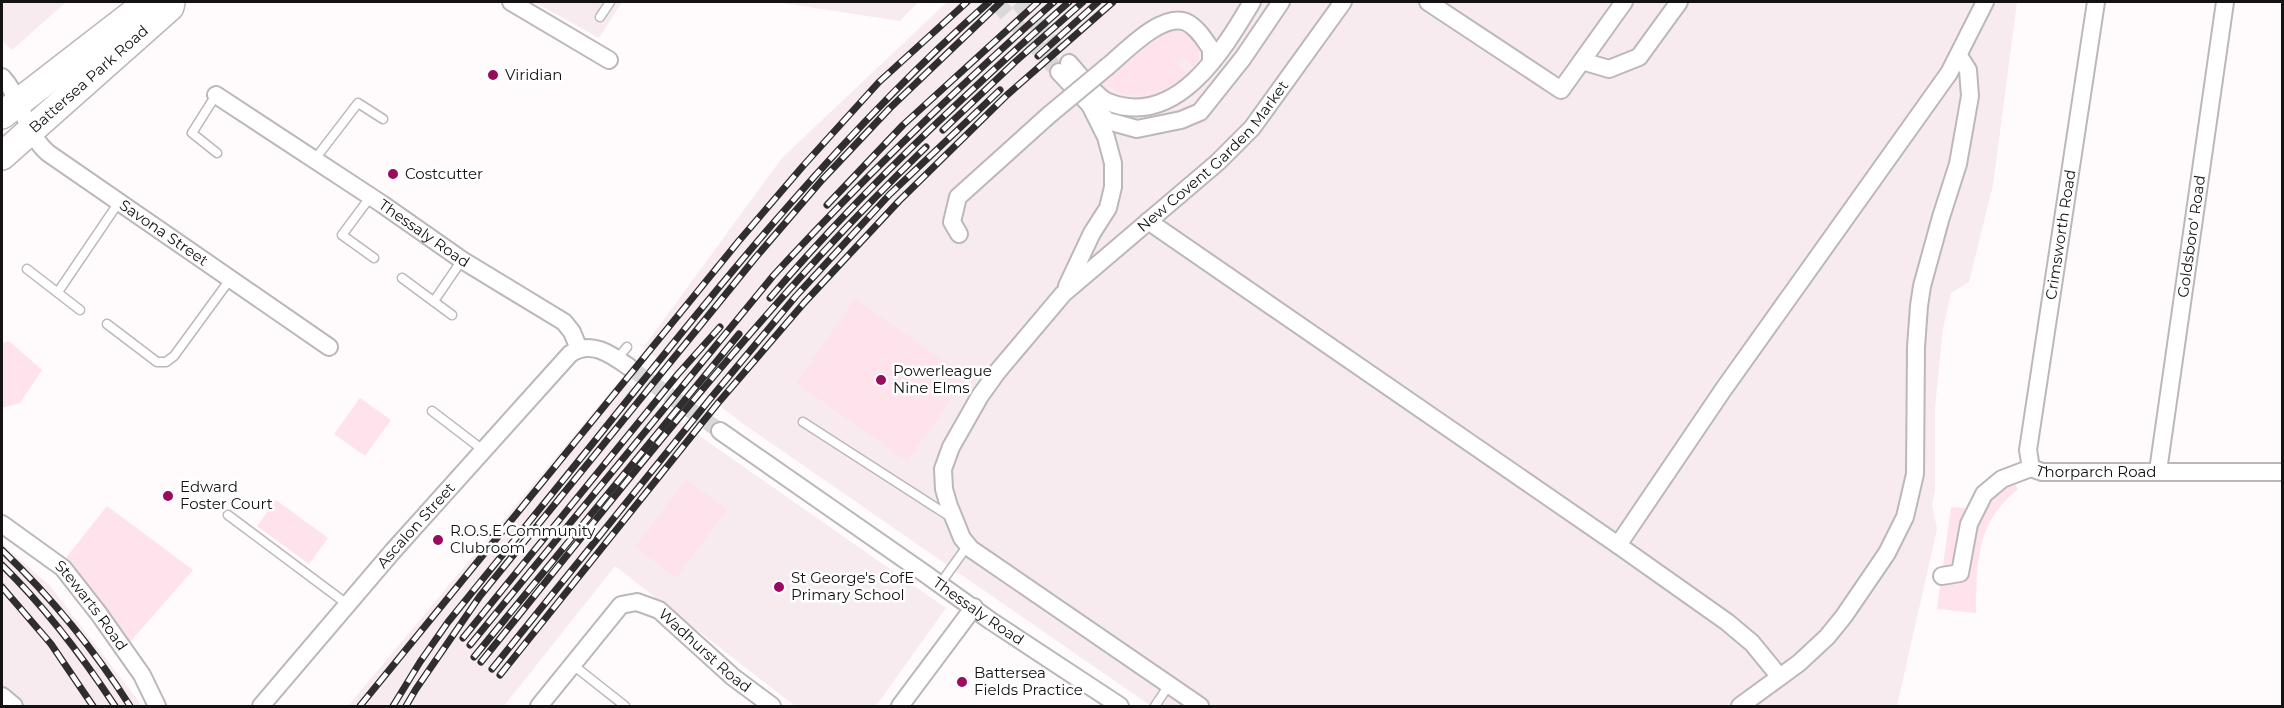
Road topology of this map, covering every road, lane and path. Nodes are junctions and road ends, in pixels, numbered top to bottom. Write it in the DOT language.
graph roads {
  1 [pos="148,2"];
  2 [pos="171,2"];
  3 [pos="511,2"];
  4 [pos="610,2"];
  5 [pos="1252,2"];
  6 [pos="1281,2"];
  7 [pos="1343,2"];
  8 [pos="1428,2"];
  9 [pos="1624,2"];
  10 [pos="1678,2"];
  11 [pos="1985,2"];
  12 [pos="2096,2"];
  13 [pos="2224,2"];
  14 [pos="600,17"];
  15 [pos="1959,56"];
  16 [pos="609,60"];
  17 [pos="1582,61"];
  18 [pos="1211,62"];
  19 [pos="2,77"];
  20 [pos="216,95"];
  21 [pos="1090,105"];
  22 [pos="10,107"];
  23 [pos="383,119"];
  24 [pos="31,131"];
  25 [pos="217,153"];
  26 [pos="2,156"];
  27 [pos="315,159"];
  28 [pos="371,196"];
  29 [pos="119,202"];
  30 [pos="1148,221"];
  31 [pos="959,234"];
  32 [pos="374,258"];
  33 [pos="462,260"];
  34 [pos="27,269"];
  35 [pos="231,278"];
  36 [pos="402,278"];
  37 [pos="58,292"];
  38 [pos="1063,294"];
  39 [pos="434,301"];
  40 [pos="80,310"];
  41 [pos="452,315"];
  42 [pos="107,324"];
  43 [pos="329,347"];
  44 [pos="579,349"];
  45 [pos="624,358"];
  46 [pos="432,411"];
  47 [pos="803,422"];
  48 [pos="720,431"];
  49 [pos="483,450"];
  50 [pos="2031,468"];
  51 [pos="2158,471"];
  52 [pos="2283,472"];
  53 [pos="228,515"];
  54 [pos="954,520"];
  55 [pos="2,524"];
  56 [pos="1618,544"];
  57 [pos="968,545"];
  58 [pos="1942,576"];
  59 [pos="940,584"];
  60 [pos="346,604"];
  61 [pos="974,607"];
  62 [pos="573,665"];
  63 [pos="1779,676"];
  64 [pos="1169,686"];
  65 [pos="2,696"];
  66 [pos="14,706"];
  67 [pos="158,706"];
  68 [pos="261,706"];
  69 [pos="538,706"];
  70 [pos="625,706"];
  71 [pos="772,706"];
  72 [pos="900,706"];
  73 [pos="1117,706"];
  74 [pos="1155,706"];
  75 [pos="1200,706"];
  76 [pos="1740,706"];
  1 -- 22 [label="highway, Battersea Park Road"];
  2 -- 24 [label="highway, Battersea Park Road"];
  3 -- 16 [label="street"];
  4 -- 14 [label="lane"];
  5 -- 18 [label="street"];
  6 -- 21 [label="street"];
  7 -- 30 [label="street, New Covent Garden Market"];
  8 -- 17 [label="street"];
  9 -- 17 [label="street"];
  10 -- 17 [label="street"];
  11 -- 15 [label="street"];
  12 -- 50 [label="street, Crimsworth Road"];
  13 -- 51 [label="street, Goldsboro' Road"];
  15 -- 56 [label="street"];
  15 -- 63 [label="street"];
  18 -- 21 [label="street, New Covent Garden Market"];
  18 -- 31 [label="street, bridge"];
  19 -- 22 [label="street, Savona Street"];
  20 -- 25 [label="lane"];
  20 -- 27 [label="street, Thessaly Road"];
  21 -- 38 [label="street, New Covent Garden Market"];
  22 -- 24 [label="street, Savona Street"];
  23 -- 27 [label="lane"];
  24 -- 26 [label="highway, Battersea Park Road"];
  24 -- 29 [label="street, Savona Street"];
  27 -- 28 [label="street, Thessaly Road"];
  28 -- 32 [label="lane"];
  28 -- 33 [label="street, Thessaly Road"];
  29 -- 35 [label="street, Savona Street"];
  29 -- 37 [label="lane"];
  30 -- 38 [label="street, New Covent Garden Market"];
  30 -- 56 [label="street"];
  33 -- 39 [label="lane"];
  33 -- 44 [label="street, Thessaly Road"];
  34 -- 37 [label="lane"];
  35 -- 42 [label="lane"];
  35 -- 43 [label="street, Savona Street"];
  36 -- 39 [label="lane"];
  37 -- 40 [label="lane"];
  38 -- 54 [label="street, New Covent Garden Market"];
  39 -- 41 [label="lane"];
  44 -- 45 [label="street"];
  44 -- 49 [label="street, Ascalon Street"];
  46 -- 49 [label="lane"];
  47 -- 54 [label="lane"];
  48 -- 59 [label="street, Thessaly Road"];
  49 -- 60 [label="street, Ascalon Street"];
  50 -- 51 [label="street, Thorparch Road"];
  50 -- 58 [label="street, Thorparch Road"];
  51 -- 52 [label="street, Thorparch Road"];
  53 -- 60 [label="lane"];
  54 -- 57 [label="street, New Covent Garden Market"];
  55 -- 67 [label="street, Stewarts Road"];
  56 -- 63 [label="street"];
  57 -- 59 [label="lane"];
  57 -- 64 [label="street"];
  59 -- 61 [label="street, Thessaly Road"];
  60 -- 68 [label="street, Ascalon Street"];
  61 -- 72 [label="street"];
  61 -- 73 [label="street, Thessaly Road"];
  62 -- 69 [label="street, Wadhurst Road"];
  62 -- 70 [label="lane"];
  62 -- 71 [label="street, Wadhurst Road"];
  63 -- 76 [label="street"];
  64 -- 74 [label="lane"];
  64 -- 75 [label="street"];
  65 -- 66 [label="street"];
}
